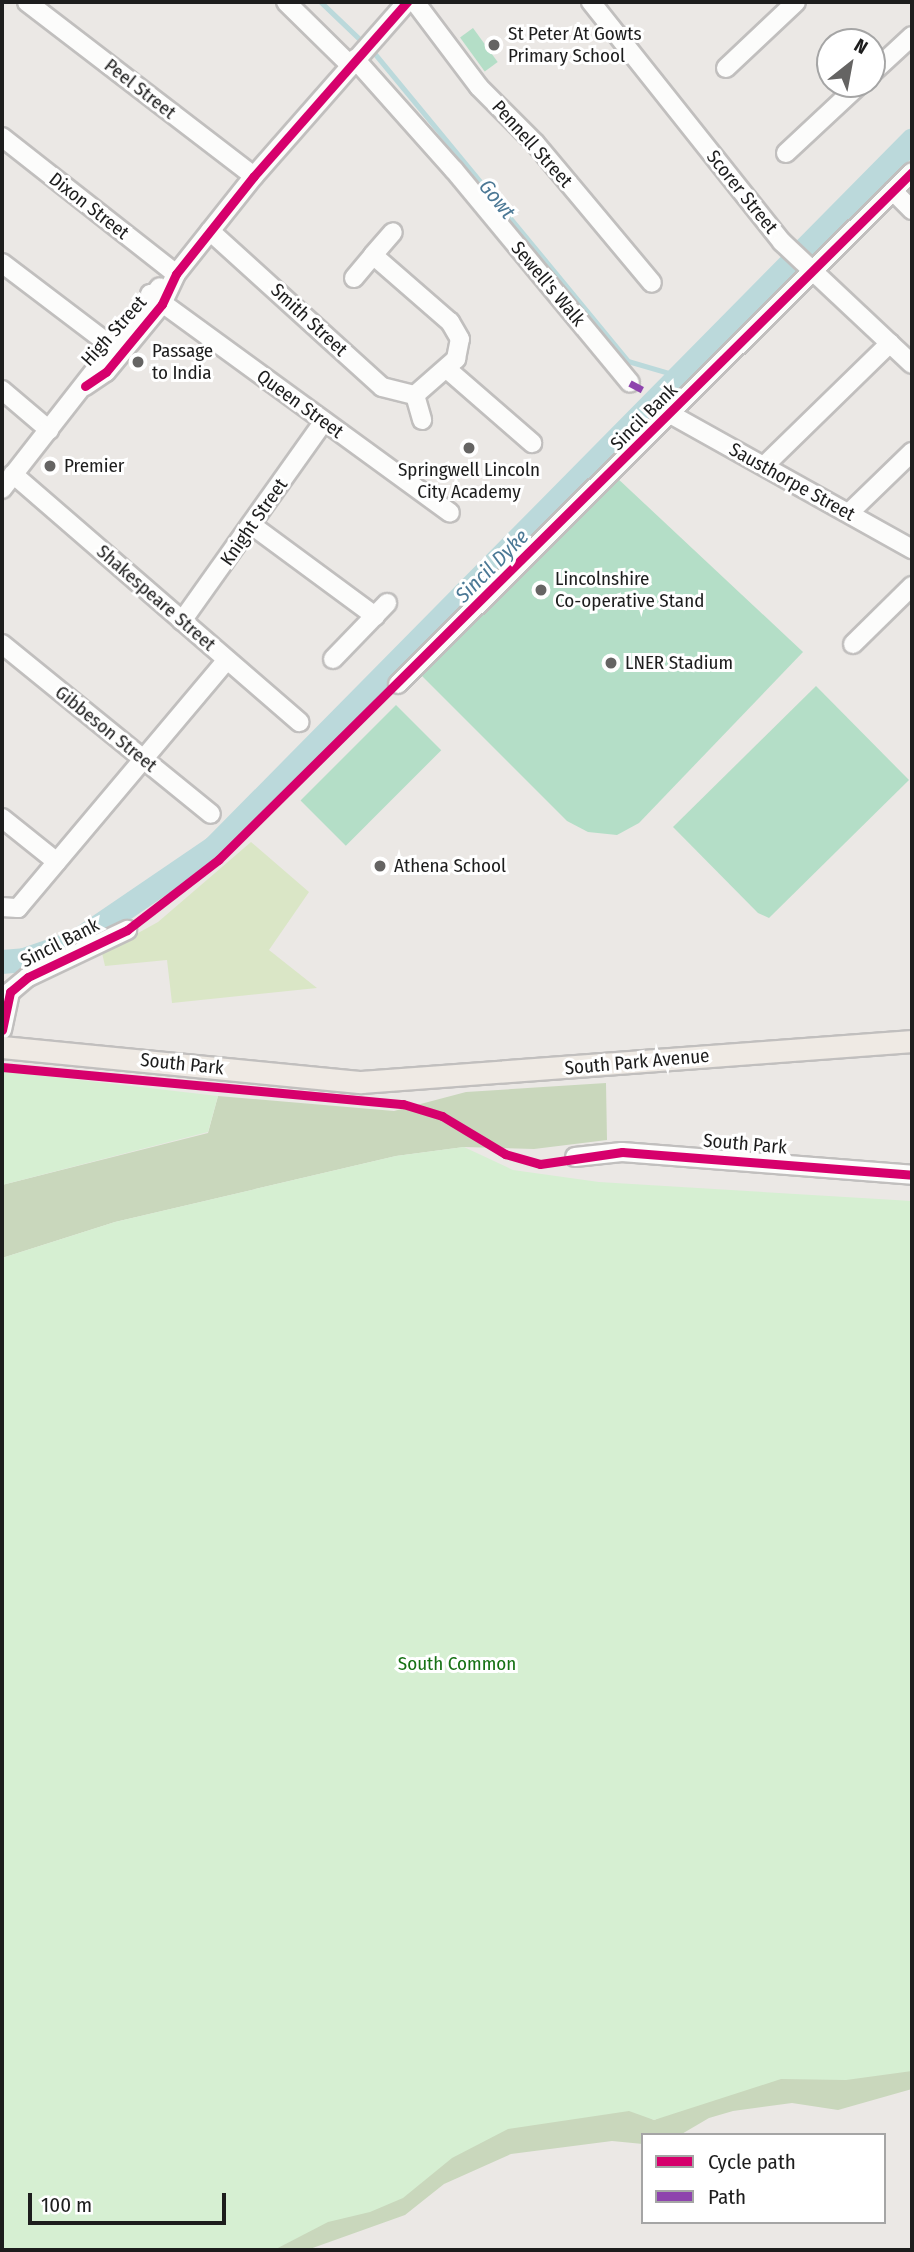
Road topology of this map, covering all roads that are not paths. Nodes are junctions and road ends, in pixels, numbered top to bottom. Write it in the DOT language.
graph roads {
  1 [pos="27,2"];
  2 [pos="286,2"];
  3 [pos="407,2"];
  4 [pos="415,2"];
  5 [pos="591,2"];
  6 [pos="796,2"];
  7 [pos="912,36"];
  8 [pos="355,60"];
  9 [pos="886,60"];
  10 [pos="726,68"];
  11 [pos="845,98"];
  12 [pos="2,137"];
  13 [pos="786,153"];
  14 [pos="912,172"];
  15 [pos="254,176"];
  16 [pos="893,191"];
  17 [pos="912,210"];
  18 [pos="209,232"];
  19 [pos="393,232"];
  20 [pos="373,255"];
  21 [pos="2,262"];
  22 [pos="808,268"];
  23 [pos="176,274"];
  24 [pos="354,278"];
  25 [pos="652,283"];
  26 [pos="156,299"];
  27 [pos="890,344"];
  28 [pos="110,345"];
  29 [pos="912,364"];
  30 [pos="447,369"];
  31 [pos="630,383"];
  32 [pos="85,386"];
  33 [pos="2,390"];
  34 [pos="415,395"];
  35 [pos="672,415"];
  36 [pos="422,419"];
  37 [pos="324,421"];
  38 [pos="49,430"];
  39 [pos="532,443"];
  40 [pos="912,452"];
  41 [pos="764,466"];
  42 [pos="8,482"];
  43 [pos="450,513"];
  44 [pos="849,513"];
  45 [pos="253,526"];
  46 [pos="912,549"];
  47 [pos="912,586"];
  48 [pos="182,621"];
  49 [pos="2,644"];
  50 [pos="853,644"];
  51 [pos="333,659"];
  52 [pos="227,660"];
  53 [pos="398,684"];
  54 [pos="299,722"];
  55 [pos="144,760"];
  56 [pos="211,814"];
  57 [pos="2,818"];
  58 [pos="57,862"];
  59 [pos="10,907"];
  60 [pos="127,930"];
  61 [pos="2,1030"];
  62 [pos="912,1041"];
  63 [pos="2,1047"];
  64 [pos="361,1082"];
  65 [pos="575,1157"];
  66 [pos="912,1175"];
  1 -- 15 [label="street, Peel Street"];
  2 -- 8 [label="street, Sewell's Walk"];
  3 -- 8 [label="street, High Street"];
  4 -- 25 [label="street, Pennell Street"];
  5 -- 22 [label="street, Scorer Street"];
  6 -- 10 [label="street"];
  7 -- 9 [label="street"];
  8 -- 15 [label="street, High Street"];
  8 -- 31 [label="street, Sewell's Walk"];
  11 -- 13 [label="street"];
  12 -- 23 [label="street, Dixon Street"];
  14 -- 16 [label="street, Sincil Bank"];
  15 -- 18 [label="street, High Street"];
  16 -- 17 [label="street"];
  16 -- 22 [label="street, Sincil Bank"];
  18 -- 23 [label="street, High Street"];
  18 -- 34 [label="street, Smith Street"];
  19 -- 20 [label="street"];
  20 -- 24 [label="street"];
  20 -- 30 [label="street"];
  21 -- 28 [label="street"];
  22 -- 27 [label="street, Scorer Street"];
  22 -- 35 [label="street, Sincil Bank"];
  23 -- 26 [label="street, High Street"];
  26 -- 28 [label="street, High Street"];
  26 -- 32 [label="street, High Street"];
  26 -- 37 [label="street, Queen Street"];
  27 -- 29 [label="street, Scorer Street"];
  27 -- 41 [label="street"];
  28 -- 32 [label="street, High Street"];
  30 -- 34 [label="street"];
  30 -- 39 [label="street"];
  32 -- 38 [label="street"];
  33 -- 38 [label="street"];
  34 -- 36 [label="street"];
  35 -- 41 [label="street, Sausthorpe Street"];
  35 -- 53 [label="street, Sincil Bank"];
  37 -- 43 [label="street, Queen Street"];
  37 -- 45 [label="street, Knight Street"];
  38 -- 42 [label="street"];
  40 -- 44 [label="street"];
  41 -- 44 [label="street, Sausthorpe Street"];
  42 -- 48 [label="street, Shakespeare Street"];
  44 -- 46 [label="street, Sausthorpe Street"];
  45 -- 48 [label="street, Knight Street"];
  45 -- 51 [label="street"];
  47 -- 50 [label="street"];
  48 -- 52 [label="street, Shakespeare Street"];
  49 -- 55 [label="street, Gibbeson Street"];
  52 -- 54 [label="street, Shakespeare Street"];
  52 -- 55 [label="street"];
  55 -- 56 [label="street, Gibbeson Street"];
  55 -- 58 [label="street"];
  57 -- 58 [label="street"];
  58 -- 59 [label="street"];
  60 -- 61 [label="street, Sincil Bank"];
  62 -- 64 [label="main road, South Park Avenue"];
  63 -- 64 [label="main road, South Park"];
  65 -- 66 [label="street, South Park"];
}
